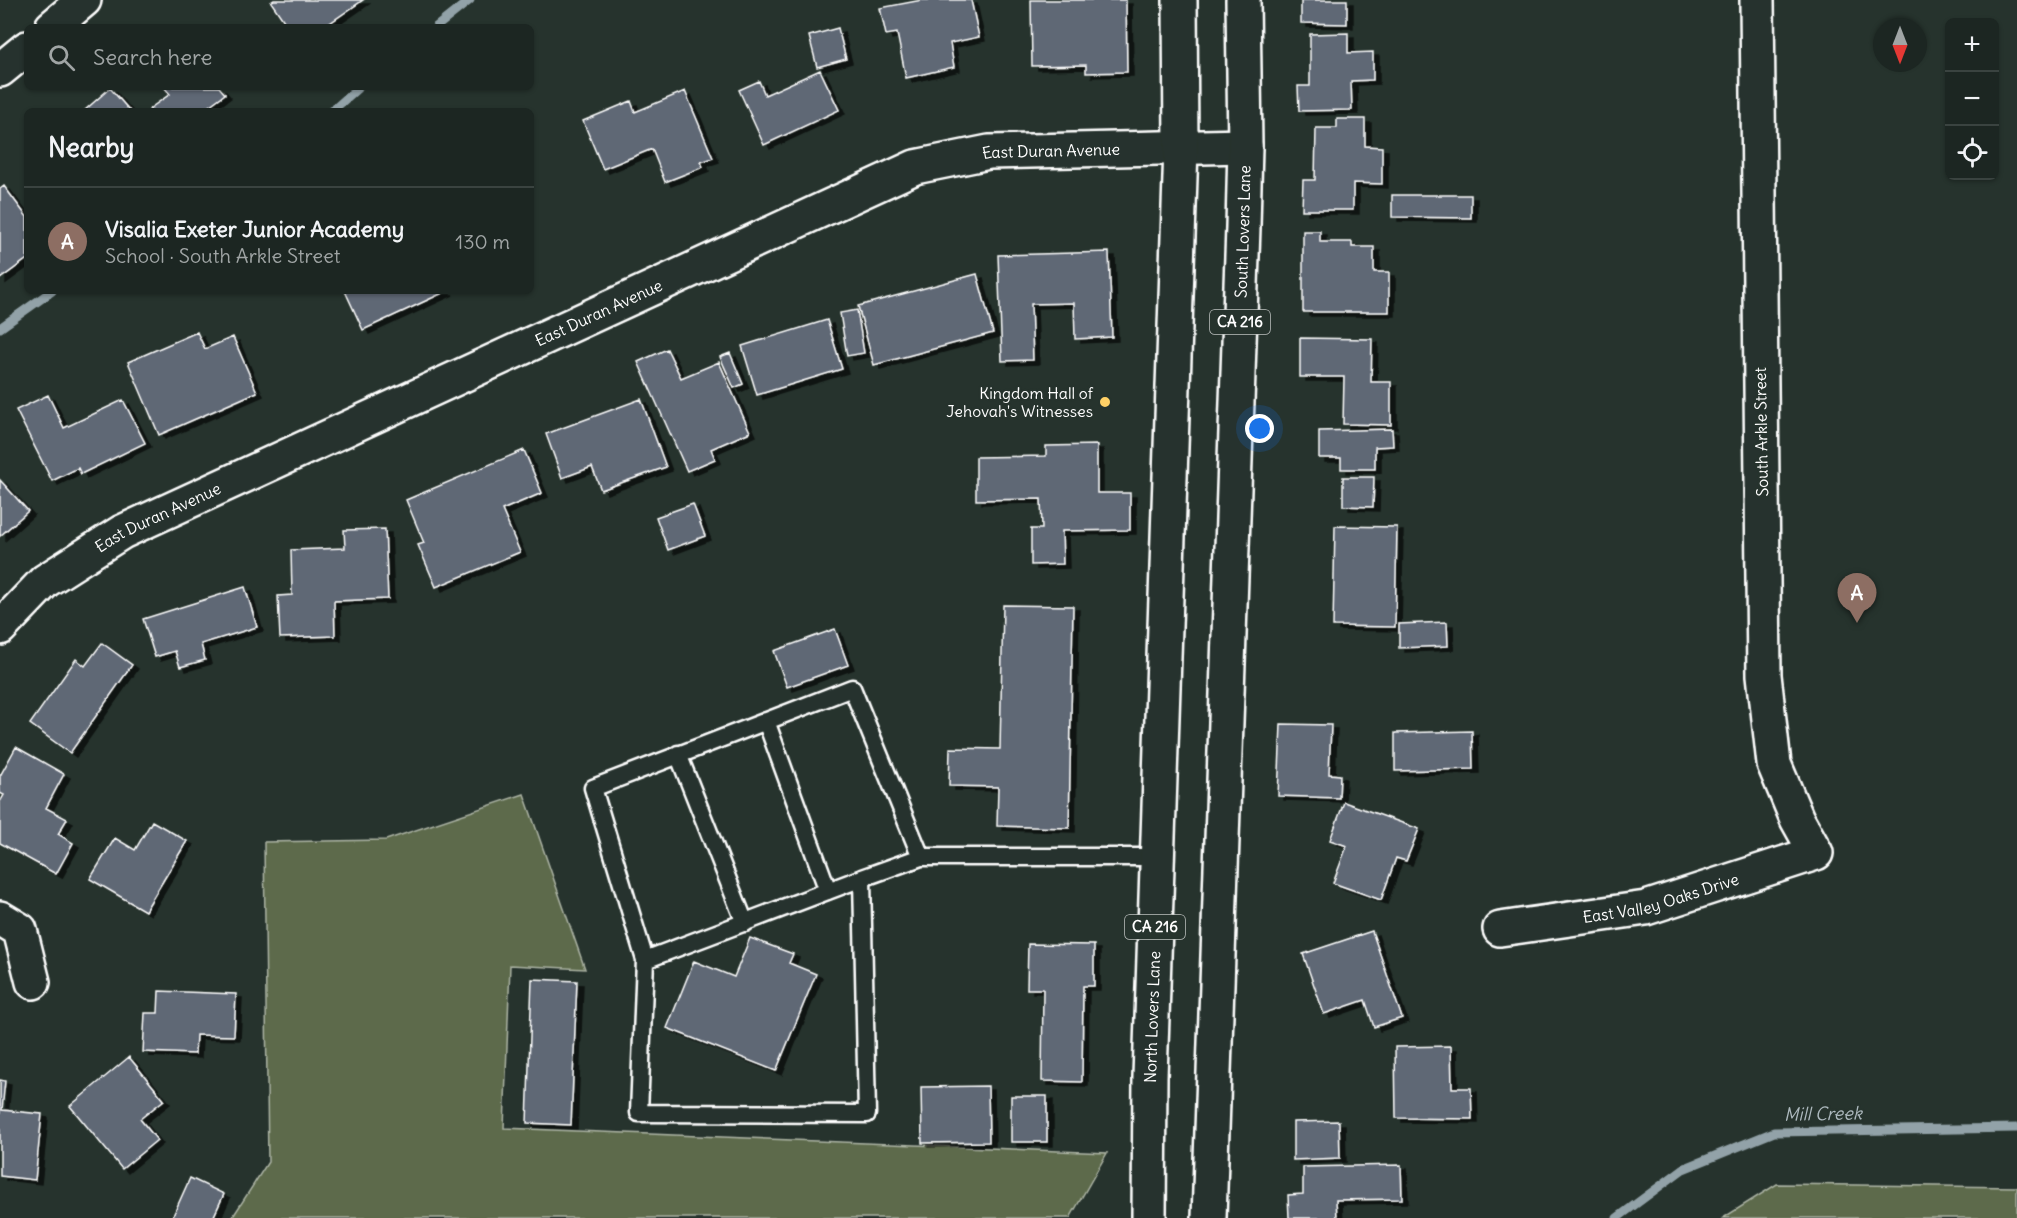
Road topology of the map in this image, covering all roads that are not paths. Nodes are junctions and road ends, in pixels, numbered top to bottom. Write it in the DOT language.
graph roads {
  1 [pos="84,0"];
  2 [pos="1180,0"];
  3 [pos="1243,0"];
  4 [pos="1756,0"];
  5 [pos="56,24"];
  6 [pos="24,50"];
  7 [pos="0,70"];
  8 [pos="1245,146"];
  9 [pos="1181,147"];
  10 [pos="0,628"];
  11 [pos="766,721"];
  12 [pos="678,754"];
  13 [pos="1816,853"];
  14 [pos="921,856"];
  15 [pos="1158,856"];
  16 [pos="862,878"];
  17 [pos="828,891"];
  18 [pos="0,918"];
  19 [pos="745,923"];
  20 [pos="1500,929"];
  21 [pos="645,960"];
  22 [pos="33,982"];
  23 [pos="1149,1218"];
  24 [pos="1209,1218"];
  1 -- 5 [label="street"];
  2 -- 9 [label="street, CA 216"];
  3 -- 8 [label="street, South Lovers Lane / CA 216"];
  4 -- 13 [label="street, South Arkle Street"];
  6 -- 7 [label="street"];
  8 -- 9 [label="street, East Duran Avenue"];
  8 -- 24 [label="street, South Lovers Lane / CA 216"];
  9 -- 10 [label="street, East Duran Avenue"];
  9 -- 15 [label="street, North Lovers Lane / CA 216"];
  11 -- 12 [label="lane"];
  11 -- 14 [label="lane"];
  11 -- 17 [label="lane"];
  12 -- 19 [label="lane"];
  12 -- 21 [label="lane"];
  13 -- 20 [label="street, East Valley Oaks Drive"];
  14 -- 15 [label="lane"];
  14 -- 16 [label="lane"];
  15 -- 23 [label="street, North Lovers Lane / CA 216"];
  16 -- 17 [label="lane"];
  16 -- 21 [label="lane"];
  17 -- 19 [label="lane"];
  18 -- 22 [label="street"];
  19 -- 21 [label="lane"];
}
